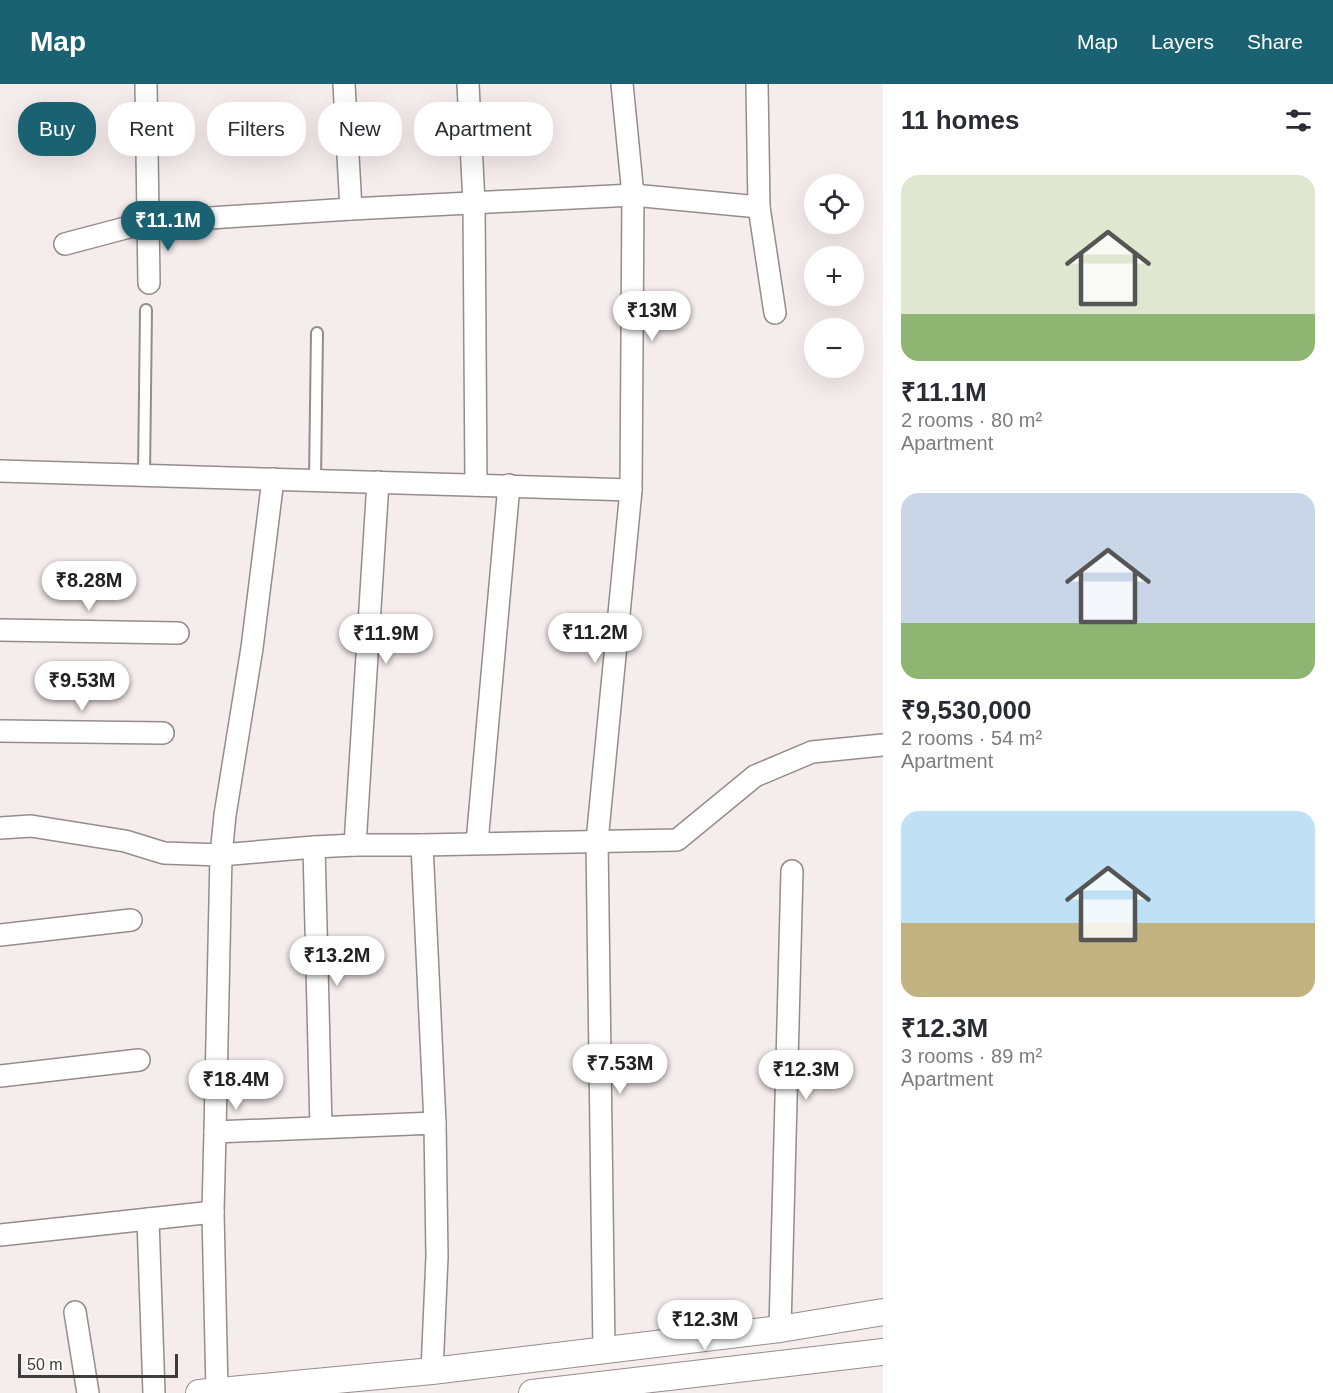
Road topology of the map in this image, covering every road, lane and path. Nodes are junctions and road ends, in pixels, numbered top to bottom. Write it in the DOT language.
graph roads {
  1 [pos="146,84"];
  2 [pos="344,84"];
  3 [pos="468,84"];
  4 [pos="622,84"];
  5 [pos="757,84"];
  6 [pos="633,195"];
  7 [pos="474,203"];
  8 [pos="759,207"];
  9 [pos="351,209"];
  10 [pos="148,222"];
  11 [pos="65,243"];
  12 [pos="149,283"];
  13 [pos="146,310"];
  14 [pos="775,313"];
  15 [pos="317,333"];
  16 [pos="0,471"];
  17 [pos="144,475"];
  18 [pos="273,479"];
  19 [pos="315,480"];
  20 [pos="378,482"];
  21 [pos="476,485"];
  22 [pos="509,486"];
  23 [pos="632,490"];
  24 [pos="0,630"];
  25 [pos="178,633"];
  26 [pos="0,731"];
  27 [pos="163,733"];
  28 [pos="883,745"];
  29 [pos="0,828"];
  30 [pos="597,841"];
  31 [pos="477,843"];
  32 [pos="356,845"];
  33 [pos="422,845"];
  34 [pos="314,847"];
  35 [pos="221,855"];
  36 [pos="792,872"];
  37 [pos="130,920"];
  38 [pos="0,934"];
  39 [pos="140,1060"];
  40 [pos="0,1076"];
  41 [pos="435,1123"];
  42 [pos="321,1127"];
  43 [pos="215,1132"];
  44 [pos="213,1212"];
  45 [pos="148,1219"];
  46 [pos="0,1235"];
  47 [pos="75,1312"];
  48 [pos="883,1312"];
  49 [pos="780,1329"];
  50 [pos="604,1350"];
  51 [pos="883,1352"];
  52 [pos="432,1371"];
  53 [pos="389,1385"];
  54 [pos="208,1392"];
  55 [pos="88,1393"];
  56 [pos="154,1393"];
  57 [pos="532,1393"];
  1 -- 10 [label="street"];
  2 -- 9 [label="street"];
  3 -- 7 [label="street"];
  4 -- 6 [label="street"];
  5 -- 8 [label="street"];
  6 -- 7 [label="street"];
  6 -- 8 [label="street"];
  6 -- 23 [label="street"];
  7 -- 9 [label="street"];
  7 -- 21 [label="street"];
  8 -- 14 [label="street"];
  9 -- 10 [label="street"];
  10 -- 11 [label="street"];
  10 -- 12 [label="street"];
  13 -- 17 [label="lane"];
  15 -- 19 [label="lane"];
  16 -- 17 [label="street"];
  17 -- 18 [label="street"];
  18 -- 19 [label="street"];
  18 -- 35 [label="street"];
  19 -- 20 [label="street"];
  20 -- 21 [label="street"];
  20 -- 32 [label="street"];
  21 -- 22 [label="street"];
  22 -- 23 [label="street"];
  22 -- 31 [label="street"];
  23 -- 30 [label="street"];
  24 -- 25 [label="street"];
  26 -- 27 [label="street"];
  28 -- 30 [label="street"];
  29 -- 35 [label="street"];
  30 -- 31 [label="street"];
  30 -- 50 [label="street"];
  31 -- 33 [label="street"];
  32 -- 33 [label="street"];
  32 -- 34 [label="street"];
  33 -- 41 [label="street"];
  34 -- 35 [label="street"];
  34 -- 42 [label="street"];
  35 -- 43 [label="street"];
  36 -- 49 [label="street"];
  37 -- 38 [label="street"];
  39 -- 40 [label="street"];
  41 -- 42 [label="street"];
  41 -- 52 [label="street"];
  42 -- 43 [label="street"];
  43 -- 44 [label="street"];
  44 -- 45 [label="street"];
  44 -- 54 [label="street"];
  45 -- 46 [label="street"];
  45 -- 56 [label="street"];
  47 -- 55 [label="street"];
  48 -- 49 [label="street"];
  49 -- 50 [label="street"];
  50 -- 52 [label="street"];
  51 -- 57 [label="street"];
  52 -- 53 [label="street"];
  53 -- 54 [label="street"];
}
